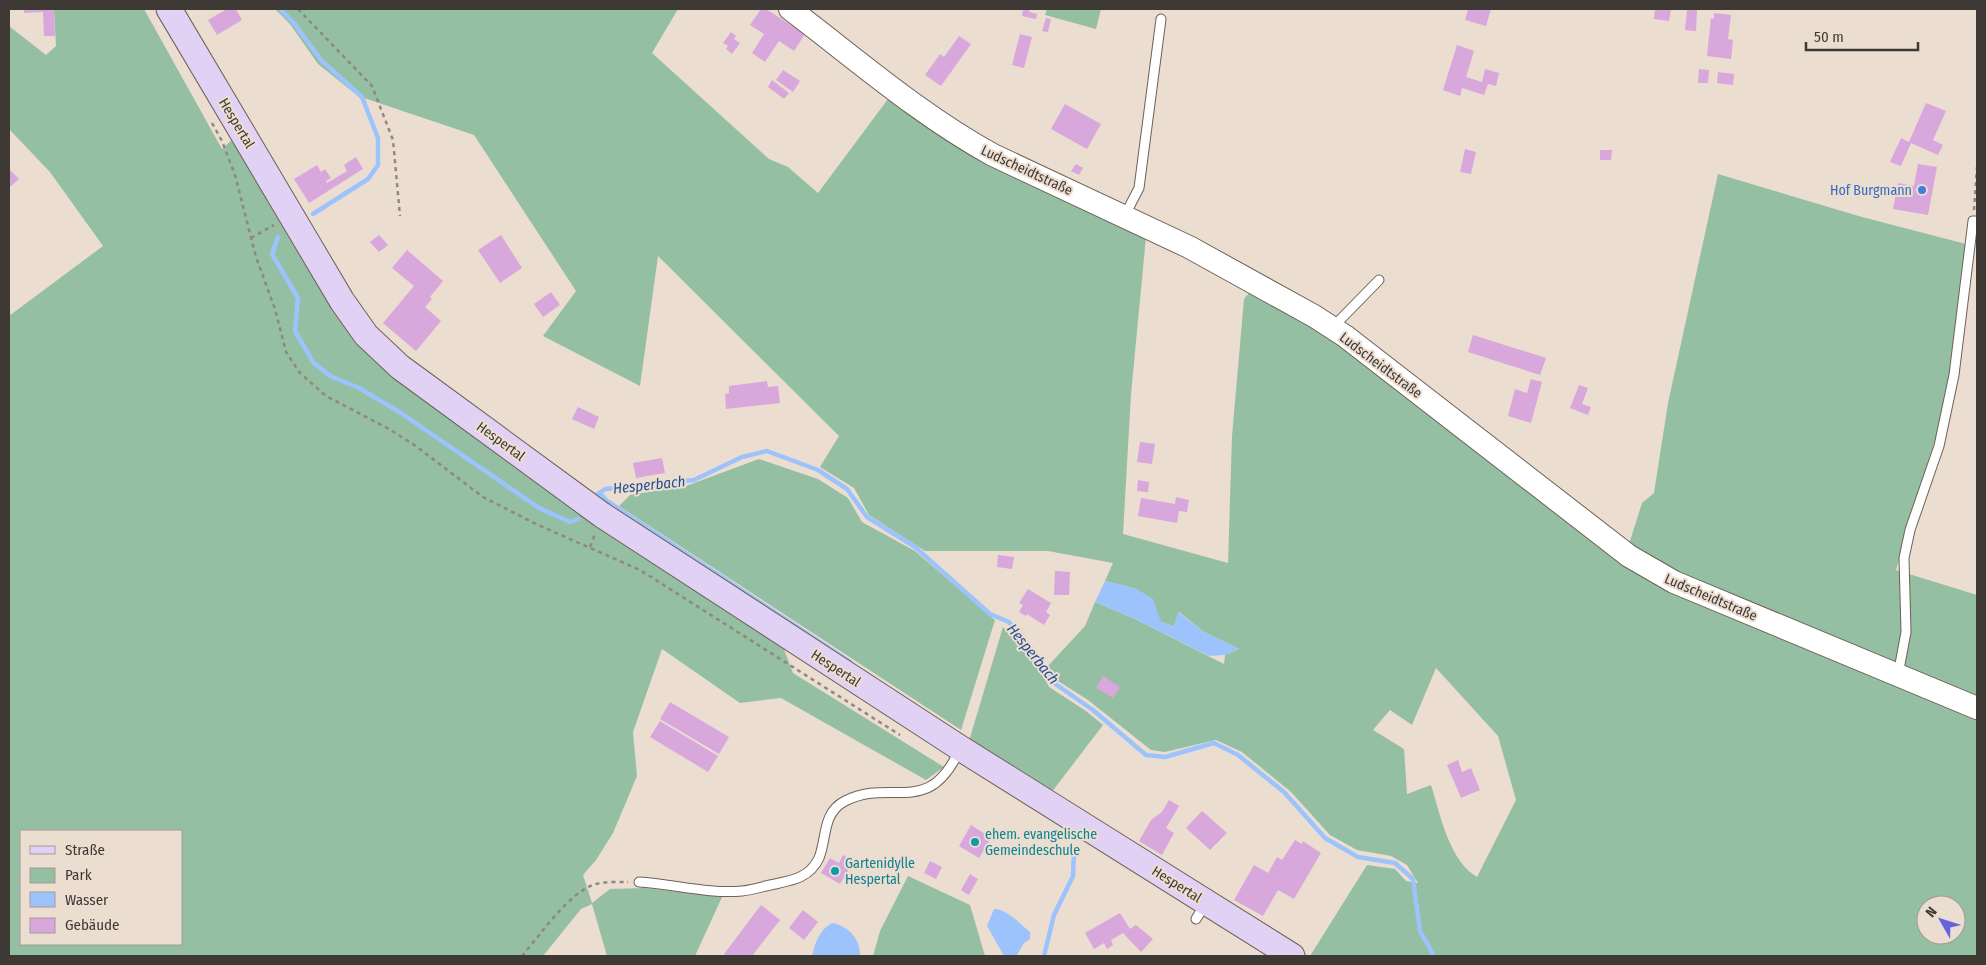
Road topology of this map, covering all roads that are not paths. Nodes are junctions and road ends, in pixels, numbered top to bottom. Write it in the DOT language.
graph roads {
  1 [pos="169,9"];
  2 [pos="790,9"];
  3 [pos="1161,20"];
  4 [pos="1125,215"];
  5 [pos="1975,221"];
  6 [pos="1380,280"];
  7 [pos="1332,328"];
  8 [pos="1898,675"];
  9 [pos="1977,708"];
  10 [pos="960,748"];
  11 [pos="639,882"];
  12 [pos="1292,956"];
  1 -- 10 [label="main road, Hespertal"];
  2 -- 4 [label="street, Ludscheidtstraße"];
  3 -- 4 [label="lane"];
  4 -- 7 [label="street, Ludscheidtstraße"];
  5 -- 8 [label="lane"];
  6 -- 7 [label="lane"];
  7 -- 8 [label="street, Ludscheidtstraße"];
  8 -- 9 [label="street, Ludscheidtstraße"];
  10 -- 11 [label="lane"];
  10 -- 12 [label="main road, Hespertal"];
}
